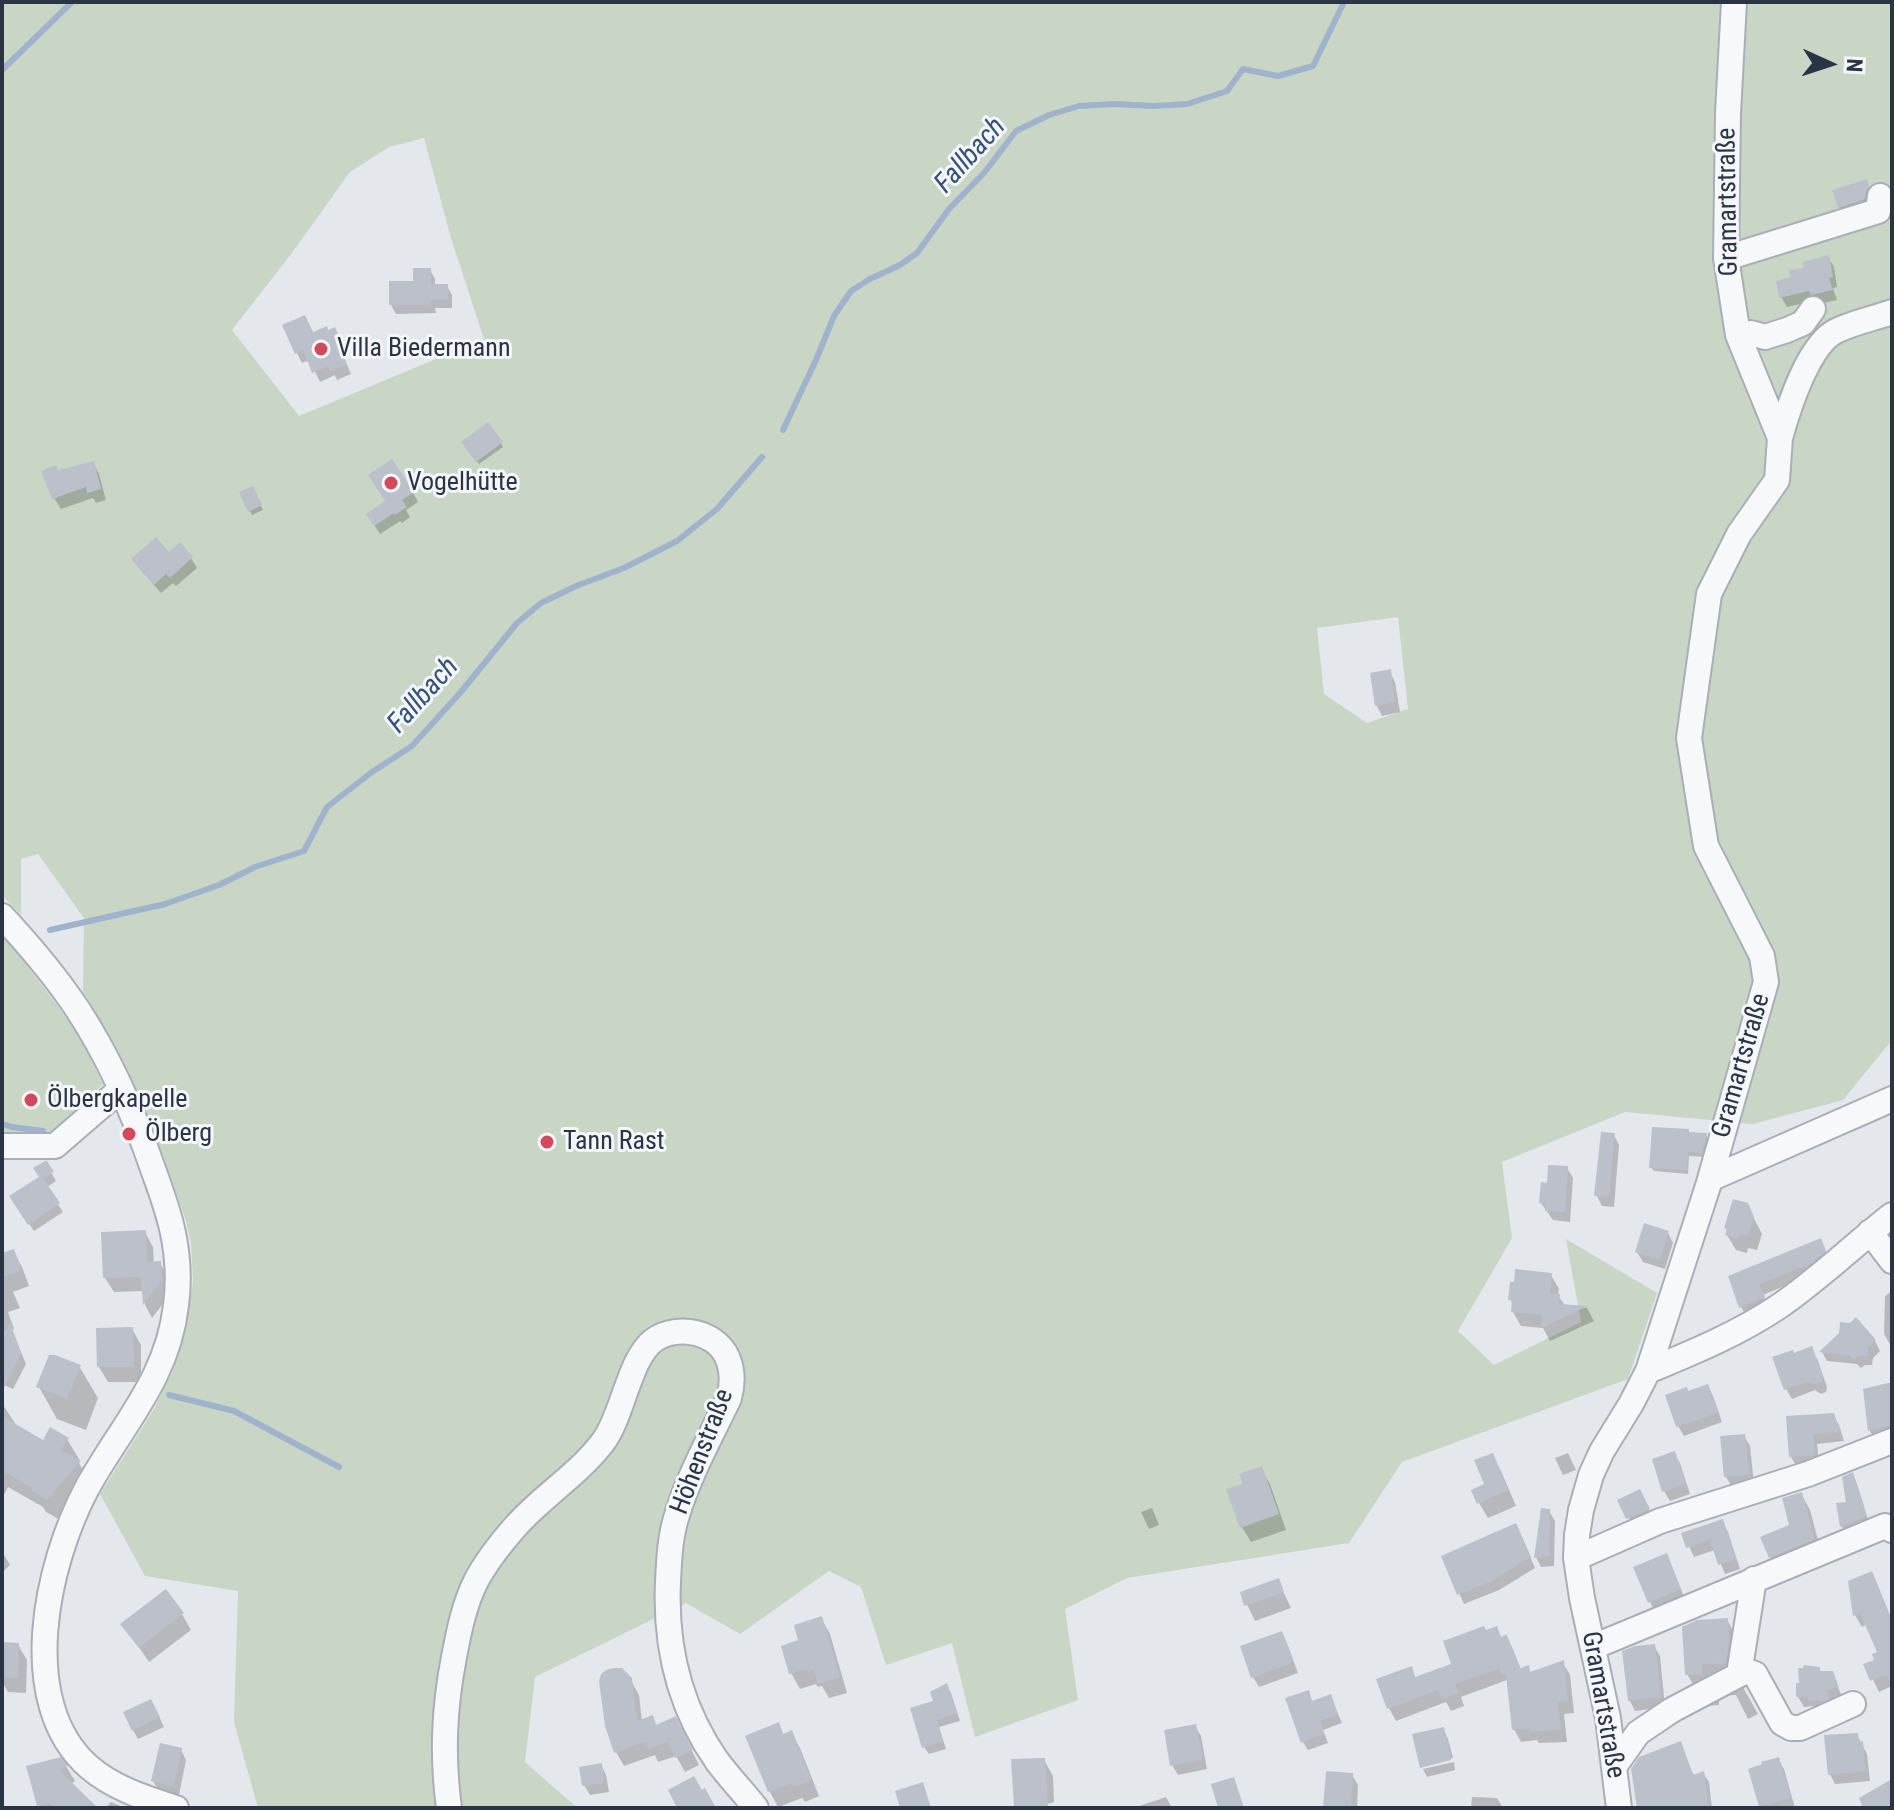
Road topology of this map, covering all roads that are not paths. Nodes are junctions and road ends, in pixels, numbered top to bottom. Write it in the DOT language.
graph roads {
  1 [pos="1734,2"];
  2 [pos="1880,196"];
  3 [pos="1726,258"];
  4 [pos="1813,309"];
  5 [pos="1887,320"];
  6 [pos="1738,335"];
  7 [pos="1780,438"];
  8 [pos="2,916"];
  9 [pos="121,1089"];
  10 [pos="1892,1099"];
  11 [pos="2,1146"];
  12 [pos="1710,1179"];
  13 [pos="1892,1215"];
  14 [pos="1870,1232"];
  15 [pos="1892,1261"];
  16 [pos="1648,1371"];
  17 [pos="1892,1441"];
  18 [pos="1892,1530"];
  19 [pos="1576,1558"];
  20 [pos="1754,1579"];
  21 [pos="1593,1647"];
  22 [pos="1739,1674"];
  23 [pos="1853,1704"];
  24 [pos="1614,1767"];
  25 [pos="176,1808"];
  26 [pos="449,1808"];
  27 [pos="756,1808"];
  28 [pos="1619,1808"];
  1 -- 3 [label="street, Gramartstraße"];
  2 -- 3 [label="street"];
  3 -- 6 [label="street, Gramartstraße"];
  4 -- 6 [label="street"];
  5 -- 7 [label="street"];
  6 -- 7 [label="street, Gramartstraße"];
  7 -- 12 [label="street, Gramartstraße"];
  8 -- 9 [label="street"];
  9 -- 11 [label="street"];
  9 -- 25 [label="street"];
  10 -- 12 [label="street"];
  12 -- 16 [label="street, Gramartstraße"];
  13 -- 14 [label="street"];
  14 -- 15 [label="street"];
  14 -- 16 [label="street"];
  16 -- 19 [label="street, Gramartstraße"];
  17 -- 19 [label="street"];
  18 -- 20 [label="street"];
  19 -- 21 [label="street, Gramartstraße"];
  20 -- 21 [label="street"];
  20 -- 22 [label="street"];
  21 -- 24 [label="street, Gramartstraße"];
  22 -- 23 [label="street"];
  22 -- 24 [label="street"];
  24 -- 28 [label="street, Gramartstraße"];
  26 -- 27 [label="street, Höhenstraße"];
}
